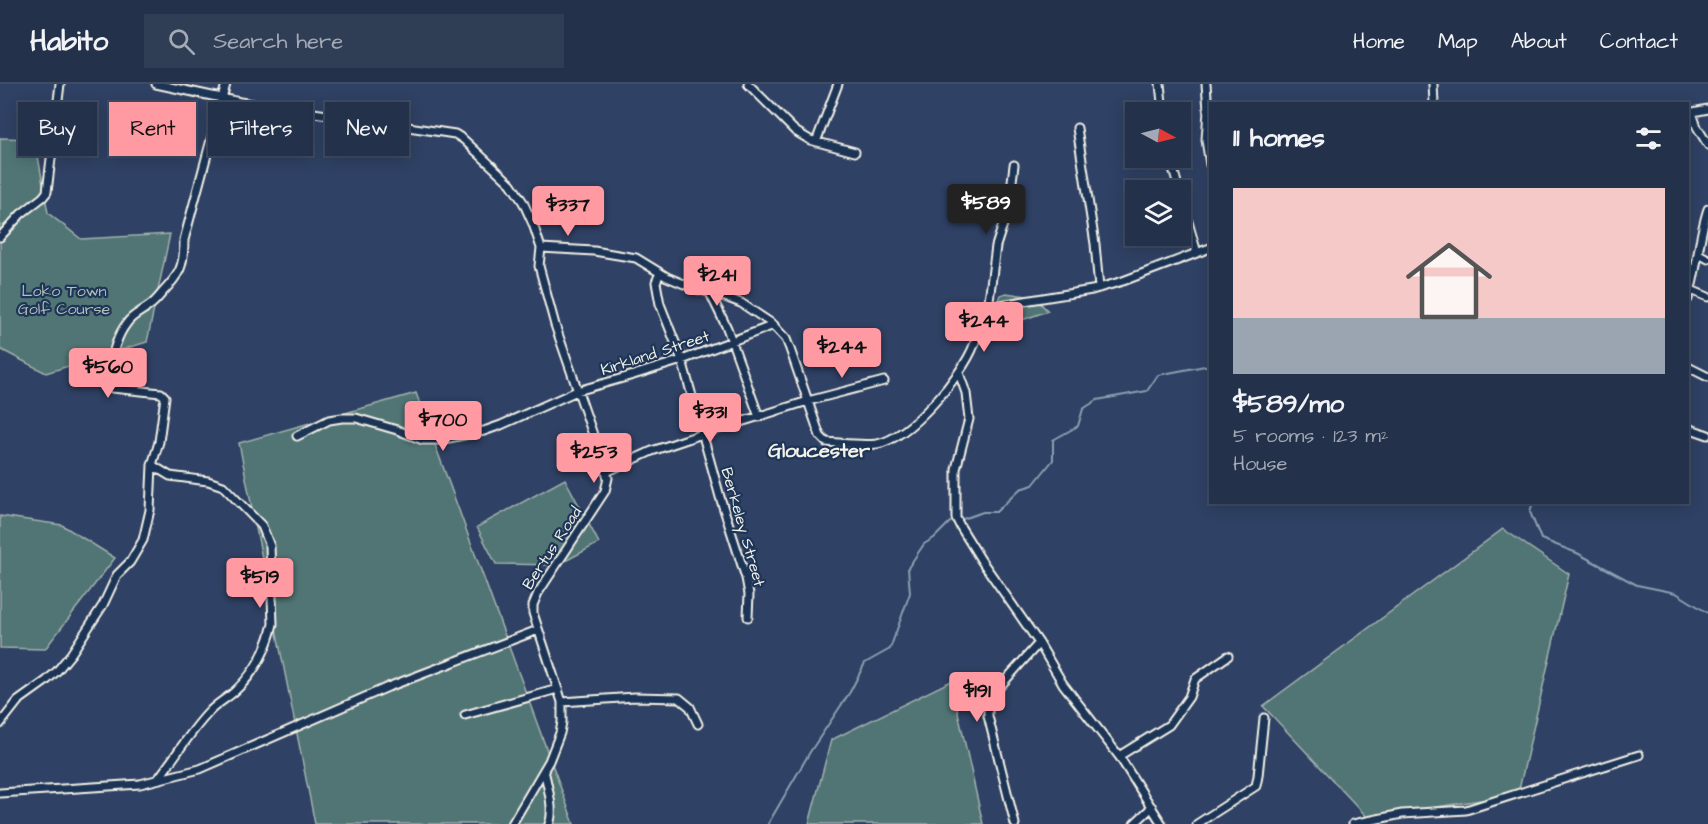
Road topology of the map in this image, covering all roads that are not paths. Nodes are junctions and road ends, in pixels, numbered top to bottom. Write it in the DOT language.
graph roads {
  1 [pos="60,84"];
  2 [pos="156,84"];
  3 [pos="225,84"];
  4 [pos="748,84"];
  5 [pos="838,84"];
  6 [pos="1160,84"];
  7 [pos="1206,84"];
  8 [pos="1433,84"];
  9 [pos="222,97"];
  10 [pos="1162,102"];
  11 [pos="1434,102"];
  12 [pos="1708,109"];
  13 [pos="1690,113"];
  14 [pos="1077,128"];
  15 [pos="816,141"];
  16 [pos="1708,145"];
  17 [pos="855,152"];
  18 [pos="1209,159"];
  19 [pos="1014,165"];
  20 [pos="1708,209"];
  21 [pos="1191,231"];
  22 [pos="0,237"];
  23 [pos="541,248"];
  24 [pos="1209,248"];
  25 [pos="1197,252"];
  26 [pos="1699,254"];
  27 [pos="1708,259"];
  28 [pos="660,273"];
  29 [pos="1099,288"];
  30 [pos="1691,290"];
  31 [pos="710,293"];
  32 [pos="1689,296"];
  33 [pos="1708,297"];
  34 [pos="988,308"];
  35 [pos="774,326"];
  36 [pos="732,342"];
  37 [pos="682,360"];
  38 [pos="1689,368"];
  39 [pos="959,373"];
  40 [pos="1708,377"];
  41 [pos="884,381"];
  42 [pos="577,391"];
  43 [pos="808,401"];
  44 [pos="759,417"];
  45 [pos="1689,428"];
  46 [pos="702,434"];
  47 [pos="1708,435"];
  48 [pos="297,436"];
  49 [pos="152,465"];
  50 [pos="606,472"];
  51 [pos="748,617"];
  52 [pos="538,630"];
  53 [pos="1039,643"];
  54 [pos="1228,656"];
  55 [pos="558,689"];
  56 [pos="562,702"];
  57 [pos="465,715"];
  58 [pos="1264,718"];
  59 [pos="0,724"];
  60 [pos="698,724"];
  61 [pos="1639,755"];
  62 [pos="1119,756"];
  63 [pos="544,770"];
  64 [pos="158,779"];
  65 [pos="0,793"];
  66 [pos="1152,807"];
  67 [pos="512,824"];
  68 [pos="549,824"];
  69 [pos="1015,824"];
  70 [pos="1134,824"];
  71 [pos="1162,824"];
  72 [pos="1197,824"];
  73 [pos="1353,824"];
  1 -- 22 [label="street"];
  2 -- 9 [label="street"];
  3 -- 9 [label="street"];
  4 -- 15 [label="street"];
  5 -- 15 [label="street"];
  6 -- 10 [label="street"];
  7 -- 18 [label="street"];
  8 -- 11 [label="street"];
  9 -- 23 [label="street"];
  9 -- 49 [label="street"];
  12 -- 13 [label="street"];
  13 -- 16 [label="street"];
  14 -- 29 [label="street"];
  15 -- 17 [label="street"];
  19 -- 34 [label="street"];
  20 -- 26 [label="street"];
  21 -- 25 [label="street"];
  23 -- 28 [label="street"];
  23 -- 42 [label="street"];
  24 -- 25 [label="street"];
  25 -- 29 [label="street"];
  26 -- 27 [label="street"];
  26 -- 30 [label="street"];
  28 -- 31 [label="street"];
  28 -- 37 [label="street, Berkeley Street"];
  29 -- 34 [label="street"];
  30 -- 32 [label="street"];
  30 -- 33 [label="street"];
  31 -- 35 [label="street"];
  31 -- 36 [label="street"];
  34 -- 39 [label="street"];
  35 -- 36 [label="street, Kirkland Street"];
  35 -- 43 [label="street"];
  36 -- 37 [label="street, Kirkland Street"];
  36 -- 44 [label="street"];
  37 -- 42 [label="street, Kirkland Street"];
  37 -- 46 [label="street, Berkeley Street"];
  38 -- 40 [label="street"];
  39 -- 43 [label="street"];
  39 -- 53 [label="street"];
  41 -- 43 [label="street"];
  42 -- 48 [label="street, Kirkland Street"];
  42 -- 50 [label="street"];
  43 -- 44 [label="street"];
  44 -- 46 [label="street"];
  45 -- 47 [label="street"];
  46 -- 50 [label="street"];
  46 -- 51 [label="street, Berkeley Street"];
  49 -- 59 [label="street"];
  49 -- 64 [label="street"];
  50 -- 52 [label="street, Bertus Road"];
  52 -- 55 [label="street, Bertus Road"];
  52 -- 64 [label="street"];
  53 -- 62 [label="street"];
  53 -- 69 [label="street"];
  54 -- 62 [label="street"];
  55 -- 56 [label="street, Bertus Road"];
  55 -- 57 [label="street"];
  56 -- 60 [label="street"];
  56 -- 63 [label="street, Bertus Road"];
  58 -- 72 [label="street"];
  61 -- 73 [label="street"];
  62 -- 66 [label="street"];
  63 -- 67 [label="street, Bertus Road"];
  63 -- 68 [label="street"];
  64 -- 65 [label="street"];
  66 -- 70 [label="street"];
  66 -- 71 [label="street"];
}
